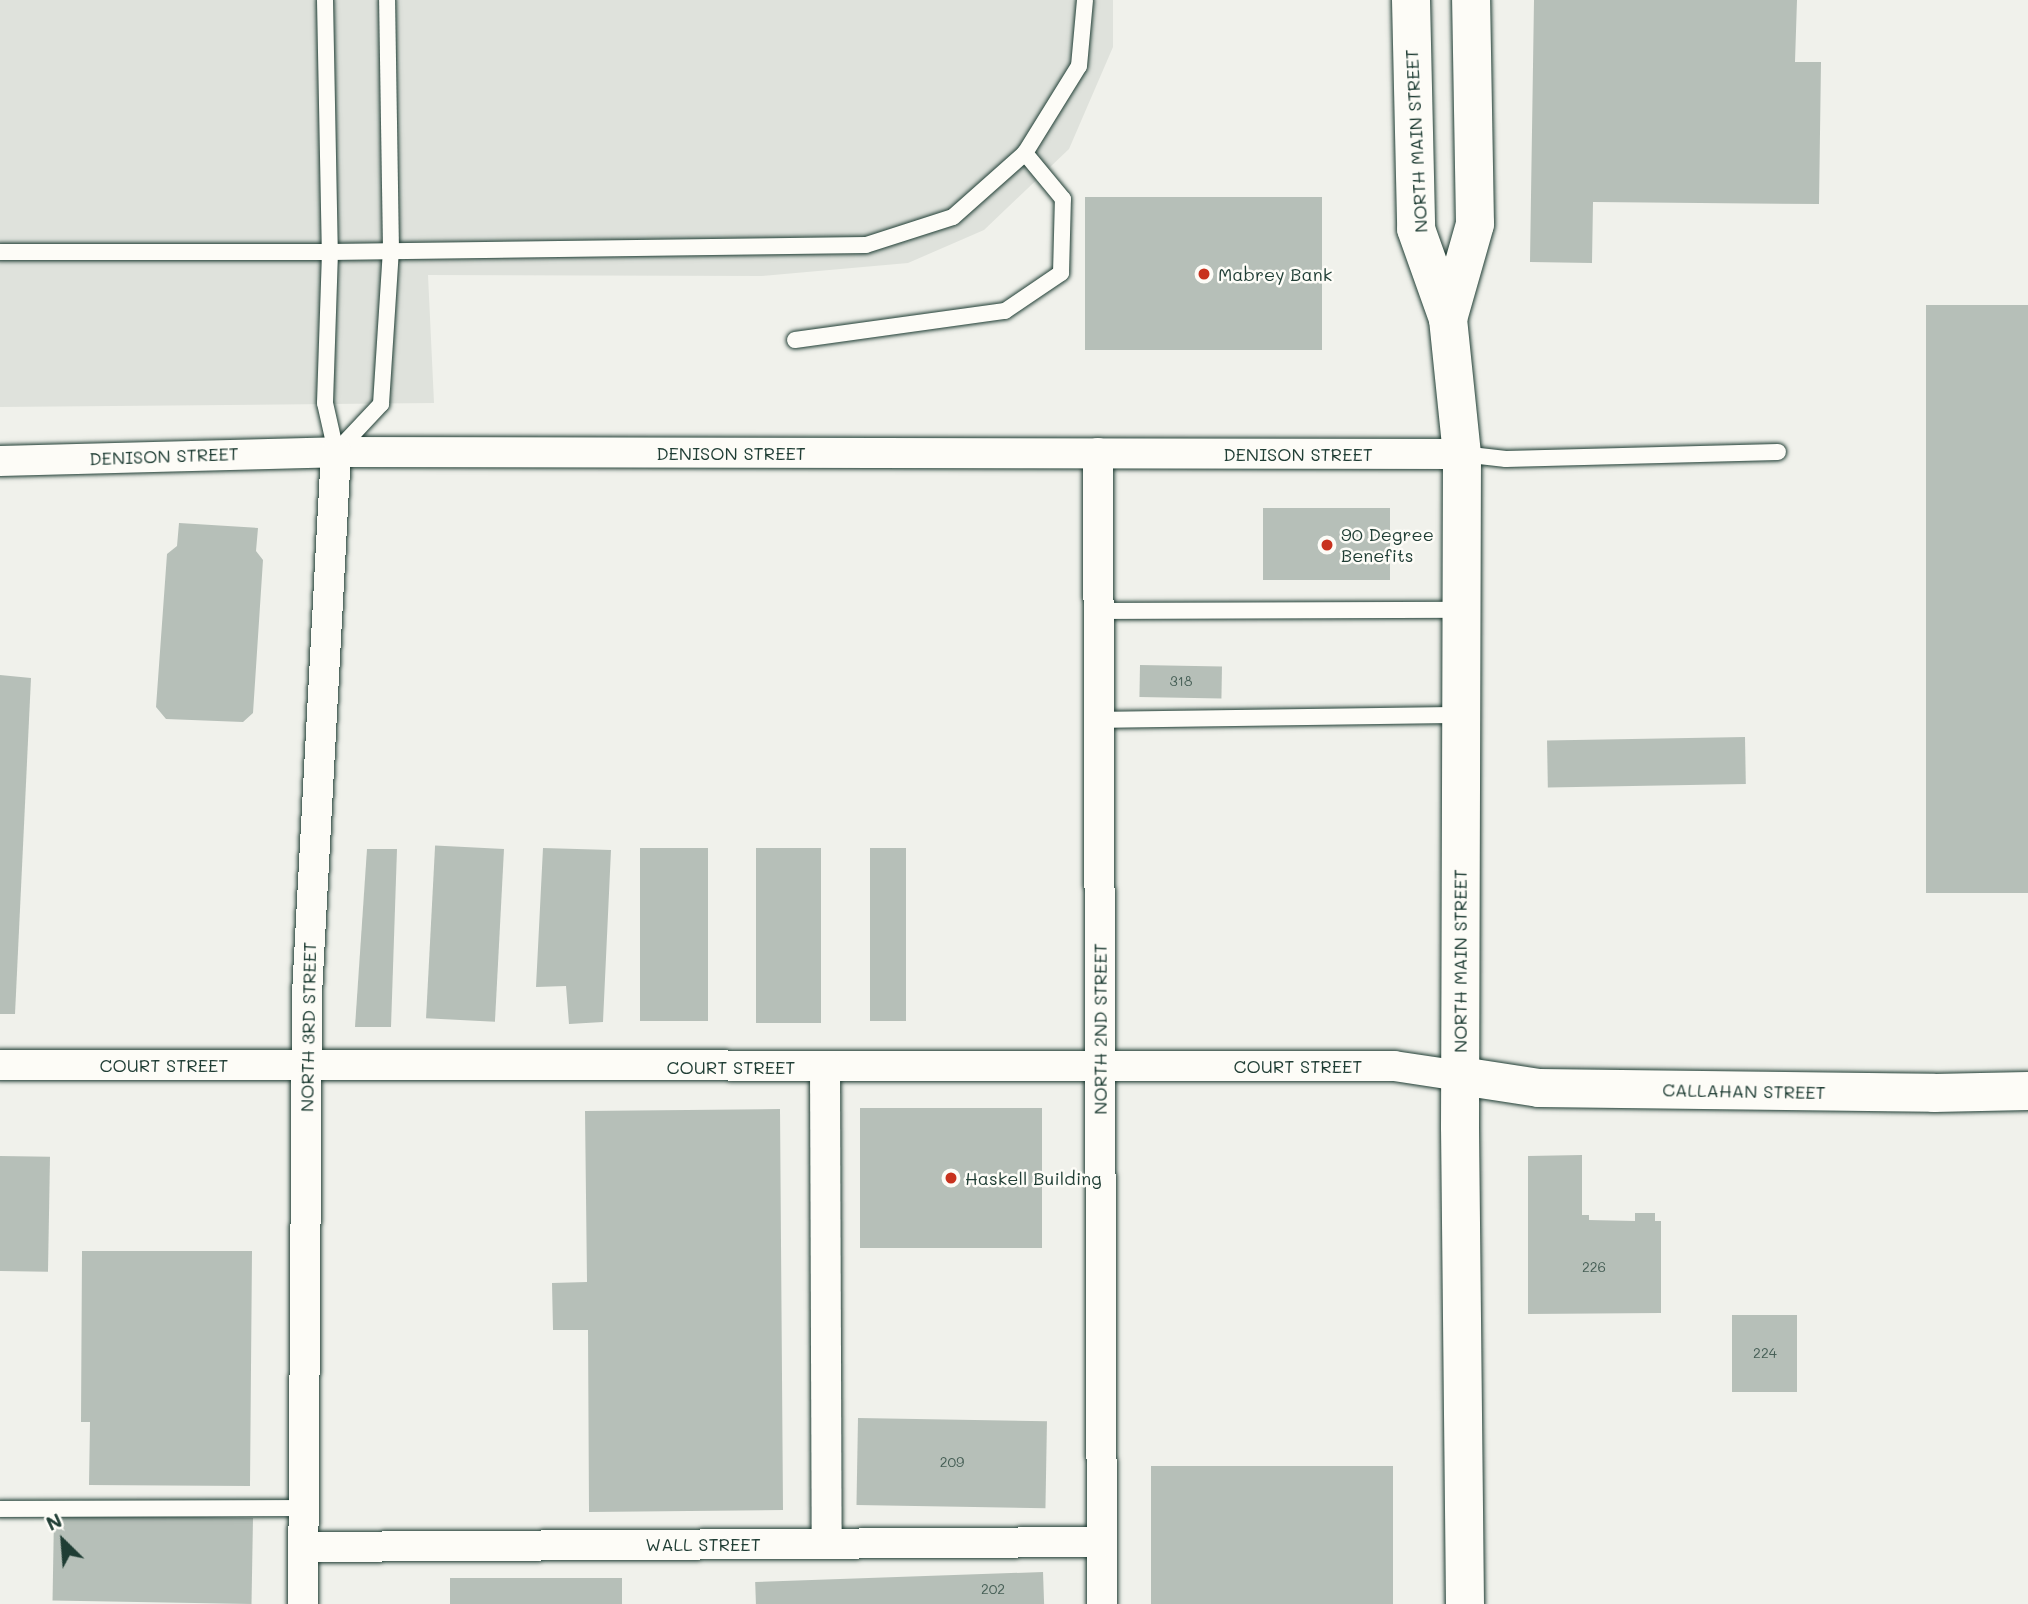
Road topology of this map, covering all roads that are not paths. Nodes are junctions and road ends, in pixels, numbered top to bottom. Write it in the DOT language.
graph roads {
  1 [pos="324,0"];
  2 [pos="387,0"];
  3 [pos="1085,0"];
  4 [pos="1410,0"];
  5 [pos="1471,0"];
  6 [pos="1024,153"];
  7 [pos="391,250"];
  8 [pos="0,252"];
  9 [pos="330,252"];
  10 [pos="1448,319"];
  11 [pos="795,340"];
  12 [pos="336,452"];
  13 [pos="1778,452"];
  14 [pos="1098,453"];
  15 [pos="1462,454"];
  16 [pos="0,461"];
  17 [pos="1463,610"];
  18 [pos="1099,611"];
  19 [pos="1462,715"];
  20 [pos="1099,720"];
  21 [pos="0,1065"];
  22 [pos="306,1066"];
  23 [pos="825,1066"];
  24 [pos="1100,1067"];
  25 [pos="1461,1076"];
  26 [pos="2028,1091"];
  27 [pos="303,1508"];
  28 [pos="0,1509"];
  29 [pos="1102,1542"];
  30 [pos="827,1543"];
  31 [pos="303,1547"];
  32 [pos="303,1604"];
  33 [pos="1102,1604"];
  34 [pos="1465,1604"];
  1 -- 9 [label="lane"];
  2 -- 7 [label="lane"];
  3 -- 6 [label="lane"];
  4 -- 10 [label="main road, NORTH MAIN STREET"];
  5 -- 10 [label="main road, NORTH MAIN STREET"];
  6 -- 7 [label="lane"];
  6 -- 11 [label="lane"];
  7 -- 9 [label="lane"];
  7 -- 12 [label="lane"];
  8 -- 9 [label="lane"];
  9 -- 12 [label="lane"];
  10 -- 15 [label="main road, NORTH MAIN STREET"];
  12 -- 14 [label="street, DENISON STREET"];
  12 -- 16 [label="street, DENISON STREET"];
  12 -- 22 [label="street, NORTH 3RD STREET"];
  13 -- 15 [label="lane"];
  14 -- 15 [label="street, DENISON STREET"];
  14 -- 18 [label="street, NORTH 2ND STREET"];
  15 -- 17 [label="main road, NORTH MAIN STREET"];
  17 -- 18 [label="lane"];
  17 -- 19 [label="main road, NORTH MAIN STREET"];
  18 -- 20 [label="street, NORTH 2ND STREET"];
  19 -- 20 [label="lane"];
  19 -- 25 [label="main road, NORTH MAIN STREET"];
  20 -- 24 [label="street, NORTH 2ND STREET"];
  21 -- 22 [label="street, COURT STREET"];
  22 -- 23 [label="street, COURT STREET"];
  22 -- 27 [label="street, NORTH 3RD STREET"];
  23 -- 24 [label="street, COURT STREET"];
  23 -- 30 [label="street"];
  24 -- 25 [label="street, COURT STREET"];
  24 -- 29 [label="street, NORTH 2ND STREET"];
  25 -- 26 [label="main road, CALLAHAN STREET"];
  25 -- 34 [label="main road, NORTH MAIN STREET"];
  27 -- 28 [label="lane"];
  27 -- 31 [label="street, NORTH 3RD STREET"];
  29 -- 30 [label="street, WALL STREET"];
  29 -- 33 [label="street, NORTH 2ND STREET"];
  30 -- 31 [label="street, WALL STREET"];
  31 -- 32 [label="street, NORTH 3RD STREET"];
}
